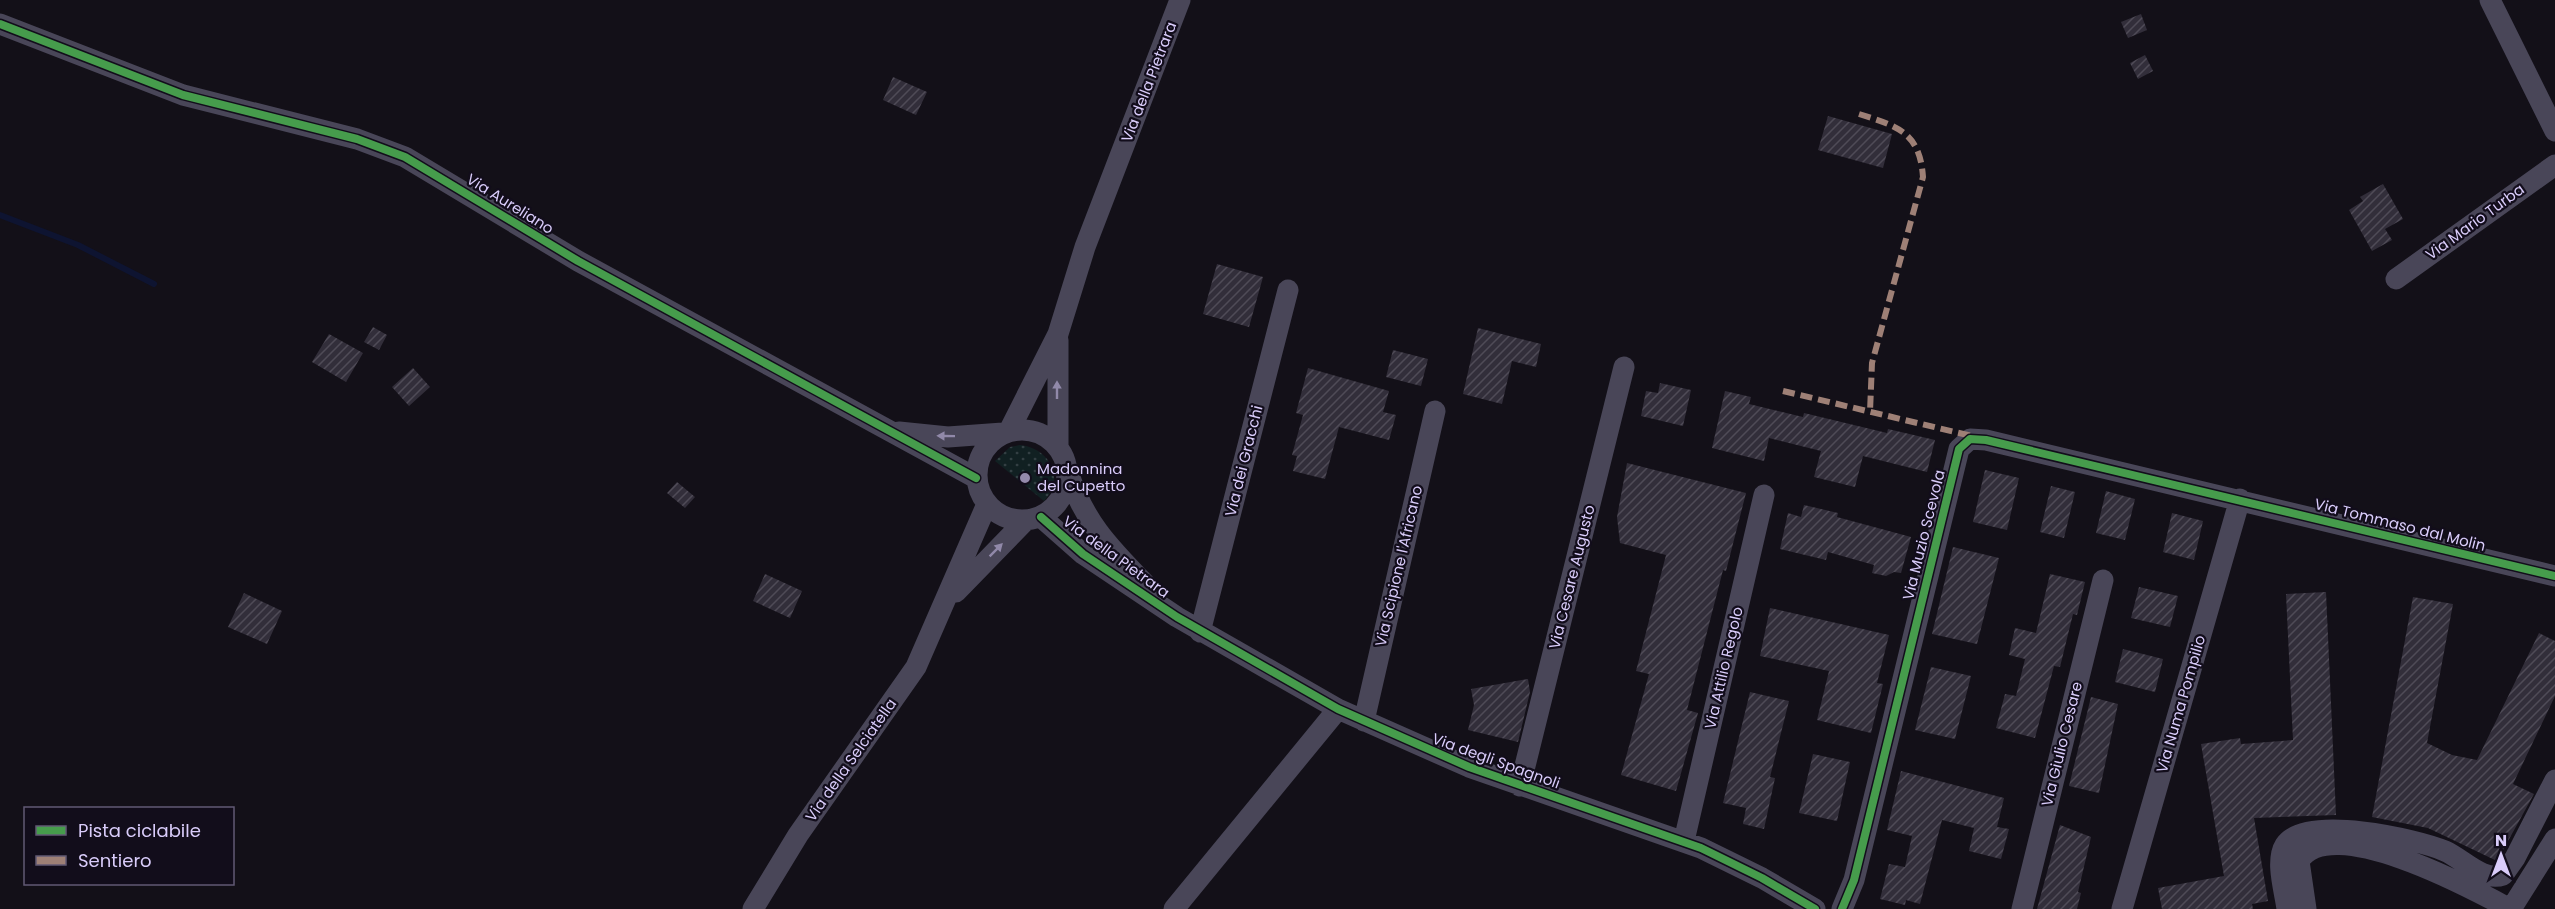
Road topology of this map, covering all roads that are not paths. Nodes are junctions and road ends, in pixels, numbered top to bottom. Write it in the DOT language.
graph roads {
  1 [pos="1180,0"];
  2 [pos="2490,0"];
  3 [pos="0,24"];
  4 [pos="2555,131"];
  5 [pos="2555,165"];
  6 [pos="2396,279"];
  7 [pos="1288,290"];
  8 [pos="1058,334"];
  9 [pos="1624,367"];
  10 [pos="1435,411"];
  11 [pos="887,430"];
  12 [pos="1007,432"];
  13 [pos="1058,447"];
  14 [pos="1068,468"];
  15 [pos="976,478"];
  16 [pos="1764,495"];
  17 [pos="2240,499"];
  18 [pos="987,504"];
  19 [pos="1034,518"];
  20 [pos="2555,576"];
  21 [pos="2103,580"];
  22 [pos="942,608"];
  23 [pos="1177,617"];
  24 [pos="1200,632"];
  25 [pos="1338,709"];
  26 [pos="1364,721"];
  27 [pos="2555,780"];
  28 [pos="1520,786"];
  29 [pos="2555,839"];
  30 [pos="1684,841"];
  31 [pos="753,909"];
  32 [pos="1174,909"];
  33 [pos="1815,909"];
  34 [pos="1842,909"];
  35 [pos="2022,909"];
  36 [pos="2122,909"];
  37 [pos="2287,909"];
  38 [pos="2306,909"];
  39 [pos="2510,909"];
  1 -- 8 [label="street, Via della Pietrara"];
  2 -- 4 [label="street"];
  3 -- 11 [label="street, Via Aureliano"];
  5 -- 6 [label="street, Via Mario Turba"];
  7 -- 24 [label="street, Via dei Gracchi"];
  8 -- 12 [label="street, Via della Pietrara"];
  13 -- 8 [label="street, Via della Pietrara, one-way"];
  9 -- 28 [label="street, Via Cesare Augusto"];
  10 -- 26 [label="street, Via Scipione l'Africano"];
  12 -- 11 [label="street, Via Aureliano, one-way"];
  11 -- 15 [label="street, Via Aureliano"];
  12 -- 13 [label="street"];
  12 -- 15 [label="street"];
  13 -- 14 [label="street"];
  14 -- 19 [label="street"];
  14 -- 23 [label="street, Via della Pietrara"];
  15 -- 18 [label="street"];
  16 -- 30 [label="street, Via Attilio Regolo"];
  17 -- 20 [label="street, Via Tommaso dal Molin"];
  17 -- 34 [label="street, Via Muzio Scevola"];
  17 -- 36 [label="street, Via Numa Pompilio"];
  18 -- 19 [label="street"];
  18 -- 22 [label="street, Via della Selciatella"];
  22 -- 19 [label="street, Via della Selciatella, one-way"];
  19 -- 23 [label="street, Via della Pietrara"];
  21 -- 35 [label="street, Via Giulio Cesare"];
  22 -- 31 [label="street, Via della Selciatella"];
  23 -- 24 [label="street, Via degli Spagnoli"];
  24 -- 25 [label="street, Via degli Spagnoli"];
  25 -- 26 [label="street, Via degli Spagnoli"];
  25 -- 32 [label="street"];
  26 -- 28 [label="street, Via degli Spagnoli"];
  27 -- 37 [label="street"];
  28 -- 30 [label="street, Via degli Spagnoli"];
  29 -- 39 [label="street"];
  30 -- 33 [label="street, Via degli Spagnoli"];
  38 -- 39 [label="street"];
}
